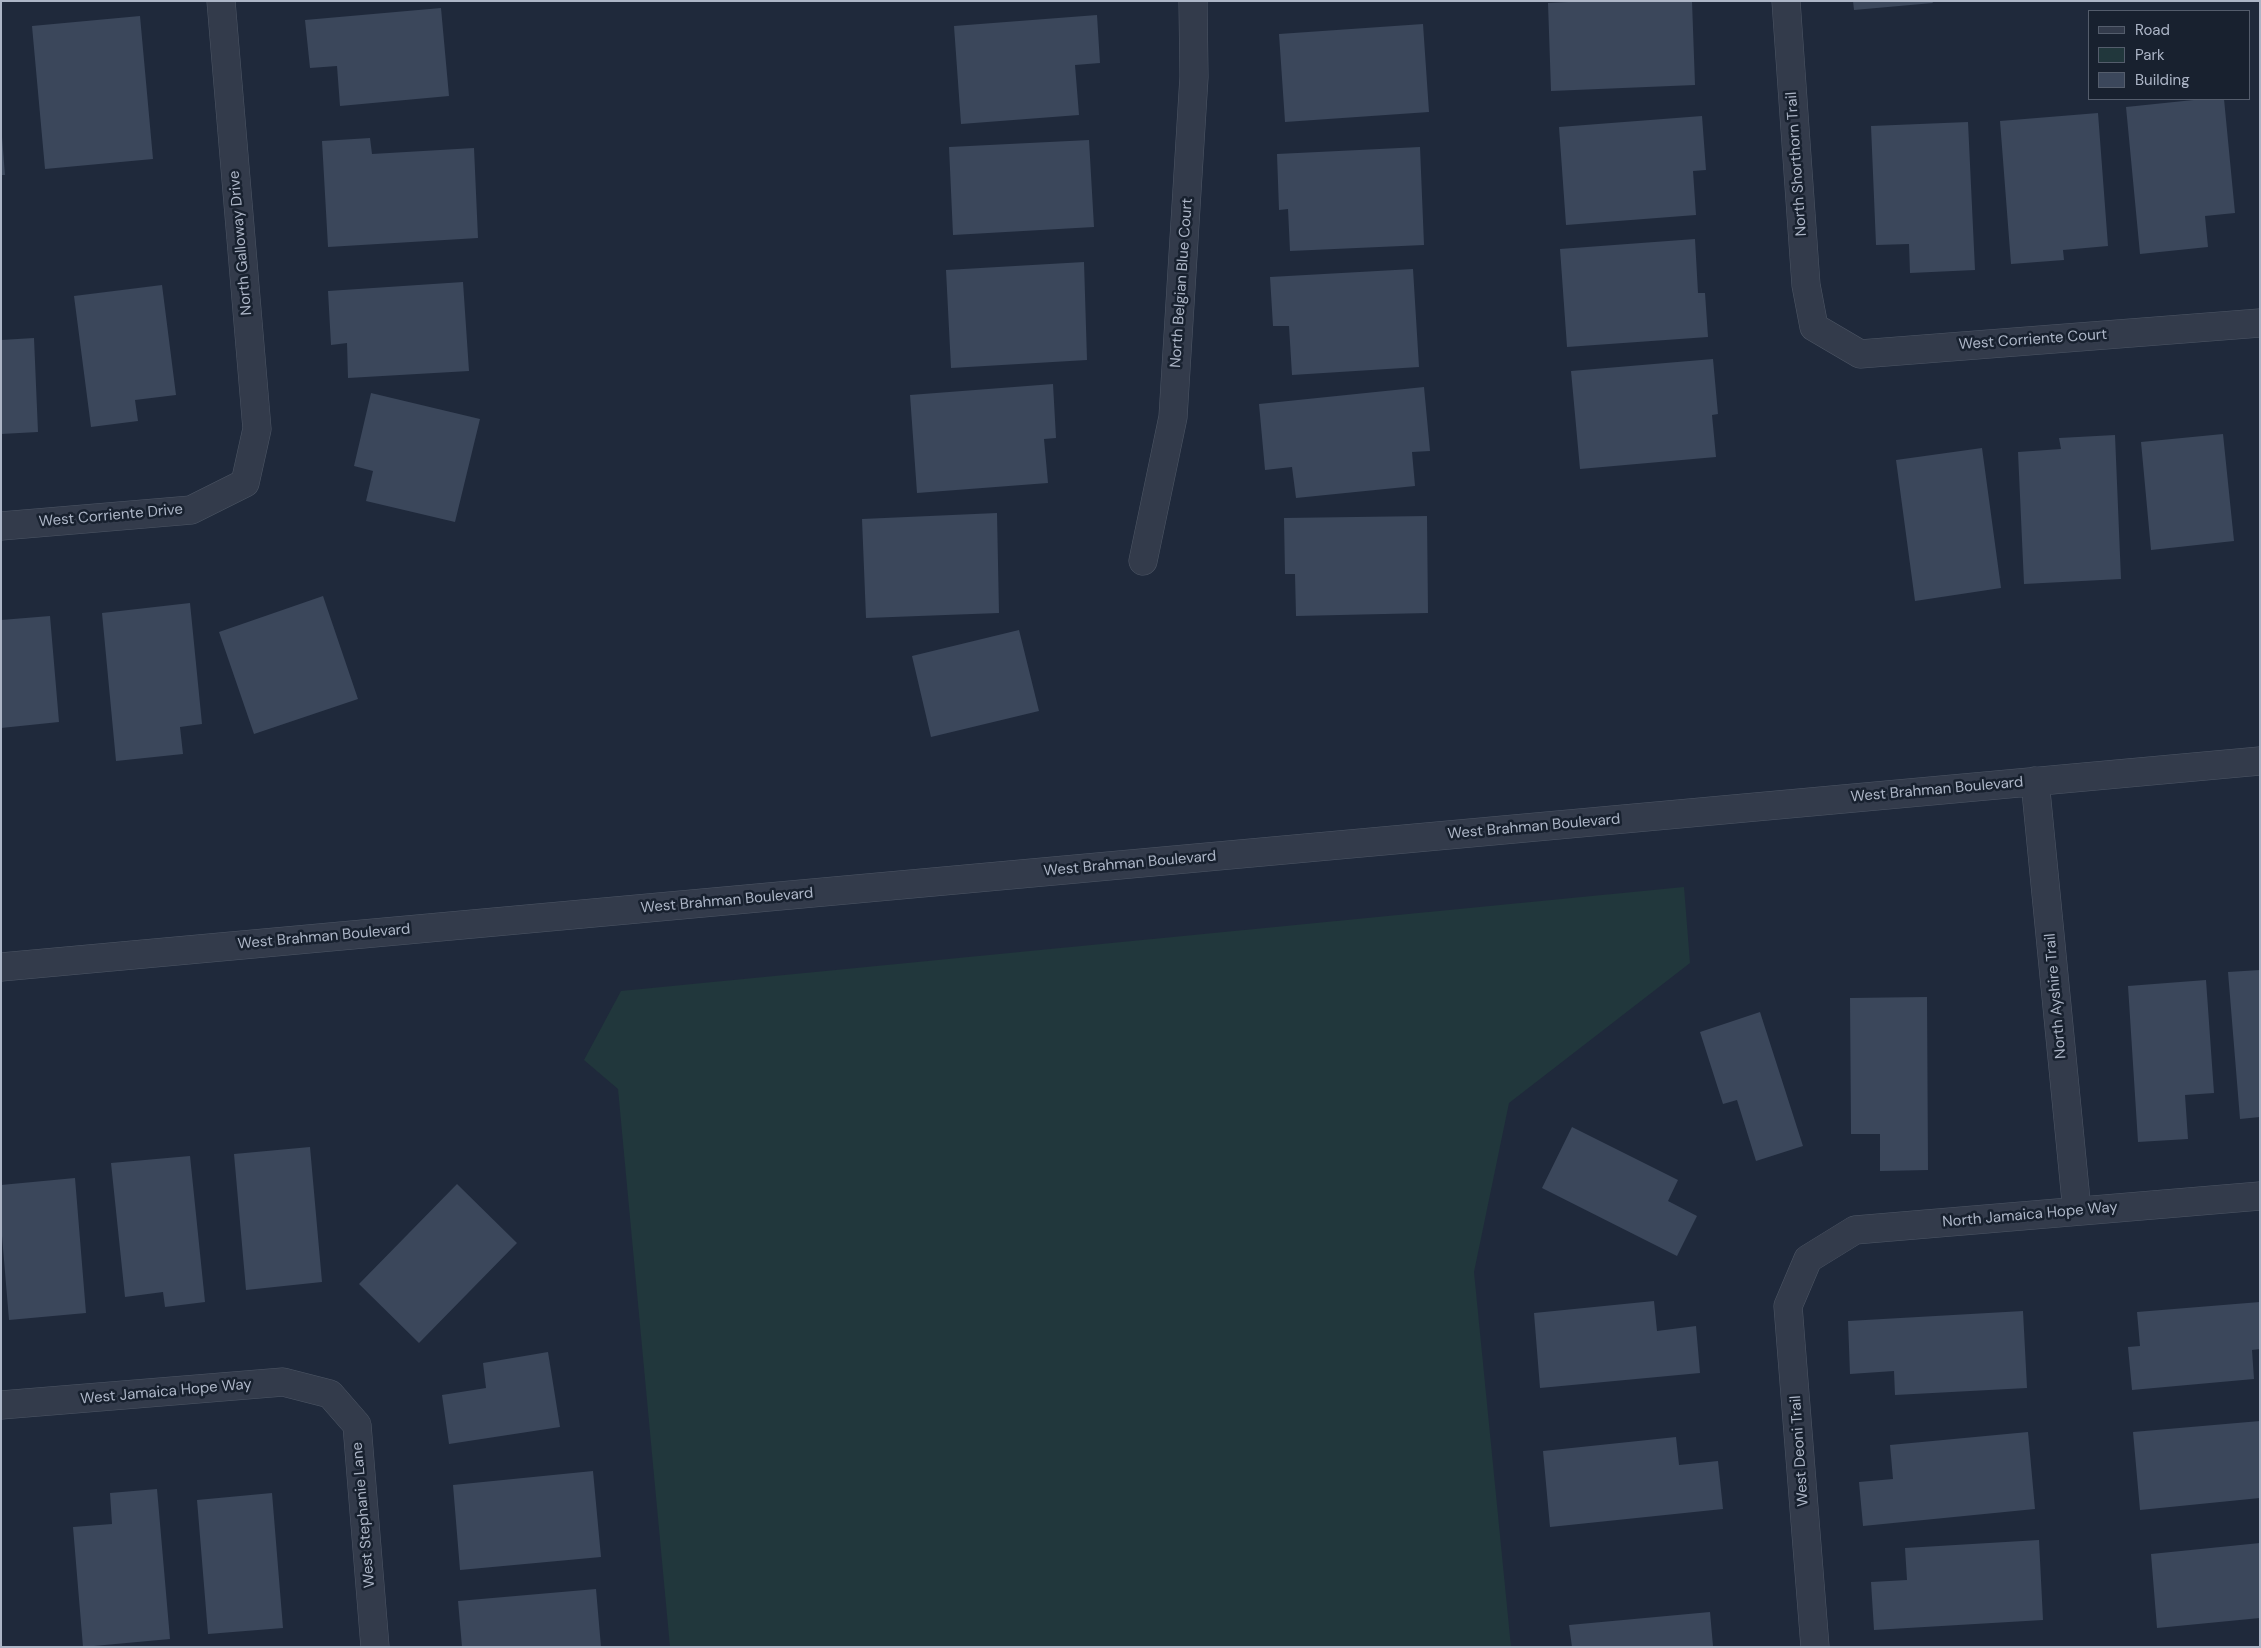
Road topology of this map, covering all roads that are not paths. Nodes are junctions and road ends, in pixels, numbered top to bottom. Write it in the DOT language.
graph roads {
  1 [pos="220,1"];
  2 [pos="1192,1"];
  3 [pos="1786,1"];
  4 [pos="2260,323"];
  5 [pos="1814,327"];
  6 [pos="245,483"];
  7 [pos="1,526"];
  8 [pos="1144,561"];
  9 [pos="2260,761"];
  10 [pos="2035,781"];
  11 [pos="1,967"];
  12 [pos="2260,1196"];
  13 [pos="2077,1211"];
  14 [pos="1808,1259"];
  15 [pos="330,1394"];
  16 [pos="1,1405"];
  17 [pos="375,1647"];
  18 [pos="1815,1647"];
  1 -- 6 [label="street, North Galloway Drive"];
  2 -- 8 [label="street, North Belgian Blue Court"];
  3 -- 5 [label="street, North Shorthorn Trail"];
  4 -- 5 [label="street, West Corriente Court"];
  6 -- 7 [label="street, West Corriente Drive"];
  9 -- 10 [label="street, West Brahman Boulevard"];
  10 -- 11 [label="street, West Brahman Boulevard"];
  10 -- 13 [label="street, North Ayshire Trail"];
  12 -- 13 [label="street, North Jamaica Hope Way"];
  13 -- 14 [label="street, North Jamaica Hope Way"];
  14 -- 18 [label="street, West Deoni Trail"];
  15 -- 16 [label="street, West Jamaica Hope Way"];
  15 -- 17 [label="street, West Stephanie Lane"];
}
